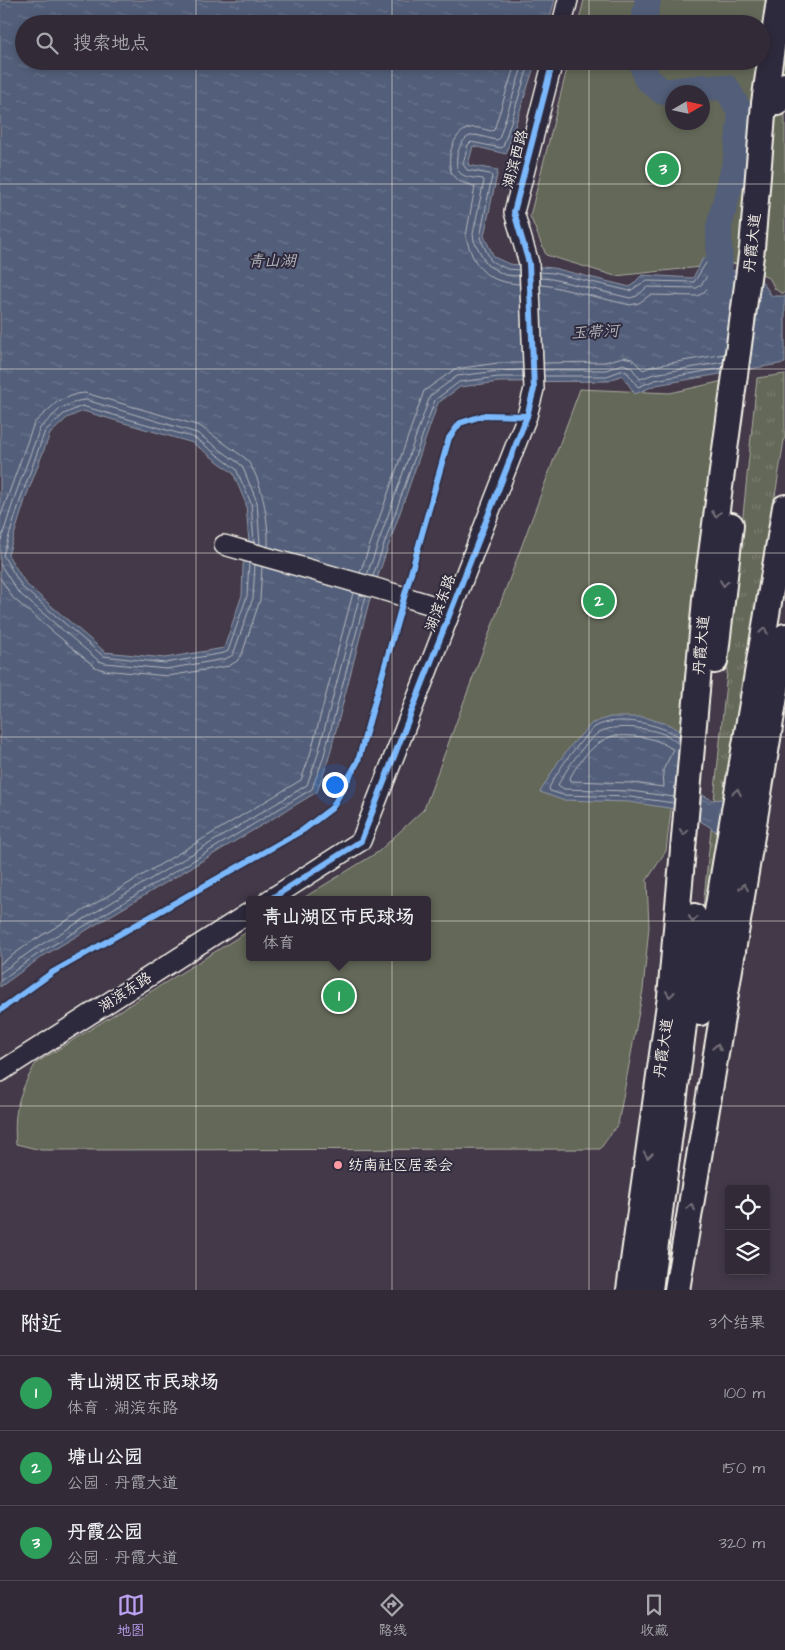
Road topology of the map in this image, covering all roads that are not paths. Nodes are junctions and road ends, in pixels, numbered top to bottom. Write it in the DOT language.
graph roads {
  1 [pos="568,0"];
  2 [pos="778,0"];
  3 [pos="564,15"];
  4 [pos="785,49"];
  5 [pos="770,59"];
  6 [pos="551,70"];
  7 [pos="768,70"];
  8 [pos="781,94"];
  9 [pos="529,263"];
  10 [pos="755,271"];
  11 [pos="741,378"];
  12 [pos="785,507"];
  13 [pos="224,545"];
  14 [pos="450,612"];
  15 [pos="785,636"];
  16 [pos="275,896"];
  17 [pos="246,915"];
  18 [pos="0,1072"];
  19 [pos="629,1290"];
  20 [pos="650,1290"];
  21 [pos="664,1290"];
  22 [pos="677,1290"];
  1 -- 3 [label="street"];
  2 -- 5 [label="main road, 丹霞大道"];
  4 -- 8 [label="main road, 丹霞大道"];
  6 -- 9 [label="street, 湖滨西路"];
  7 -- 10 [label="main road, 丹霞大道"];
  8 -- 10 [label="main road, 丹霞大道"];
  9 -- 14 [label="street, 湖滨东路"];
  10 -- 11 [label="main road, 丹霞大道"];
  11 -- 19 [label="main road, 丹霞大道, one-way"];
  11 -- 20 [label="main road, 丹霞大道, one-way"];
  21 -- 12 [label="main road, one-way"];
  13 -- 14 [label="street"];
  14 -- 16 [label="street, 湖滨东路"];
  22 -- 15 [label="main road, one-way"];
  17 -- 18 [label="street, 湖滨东路"];
}
